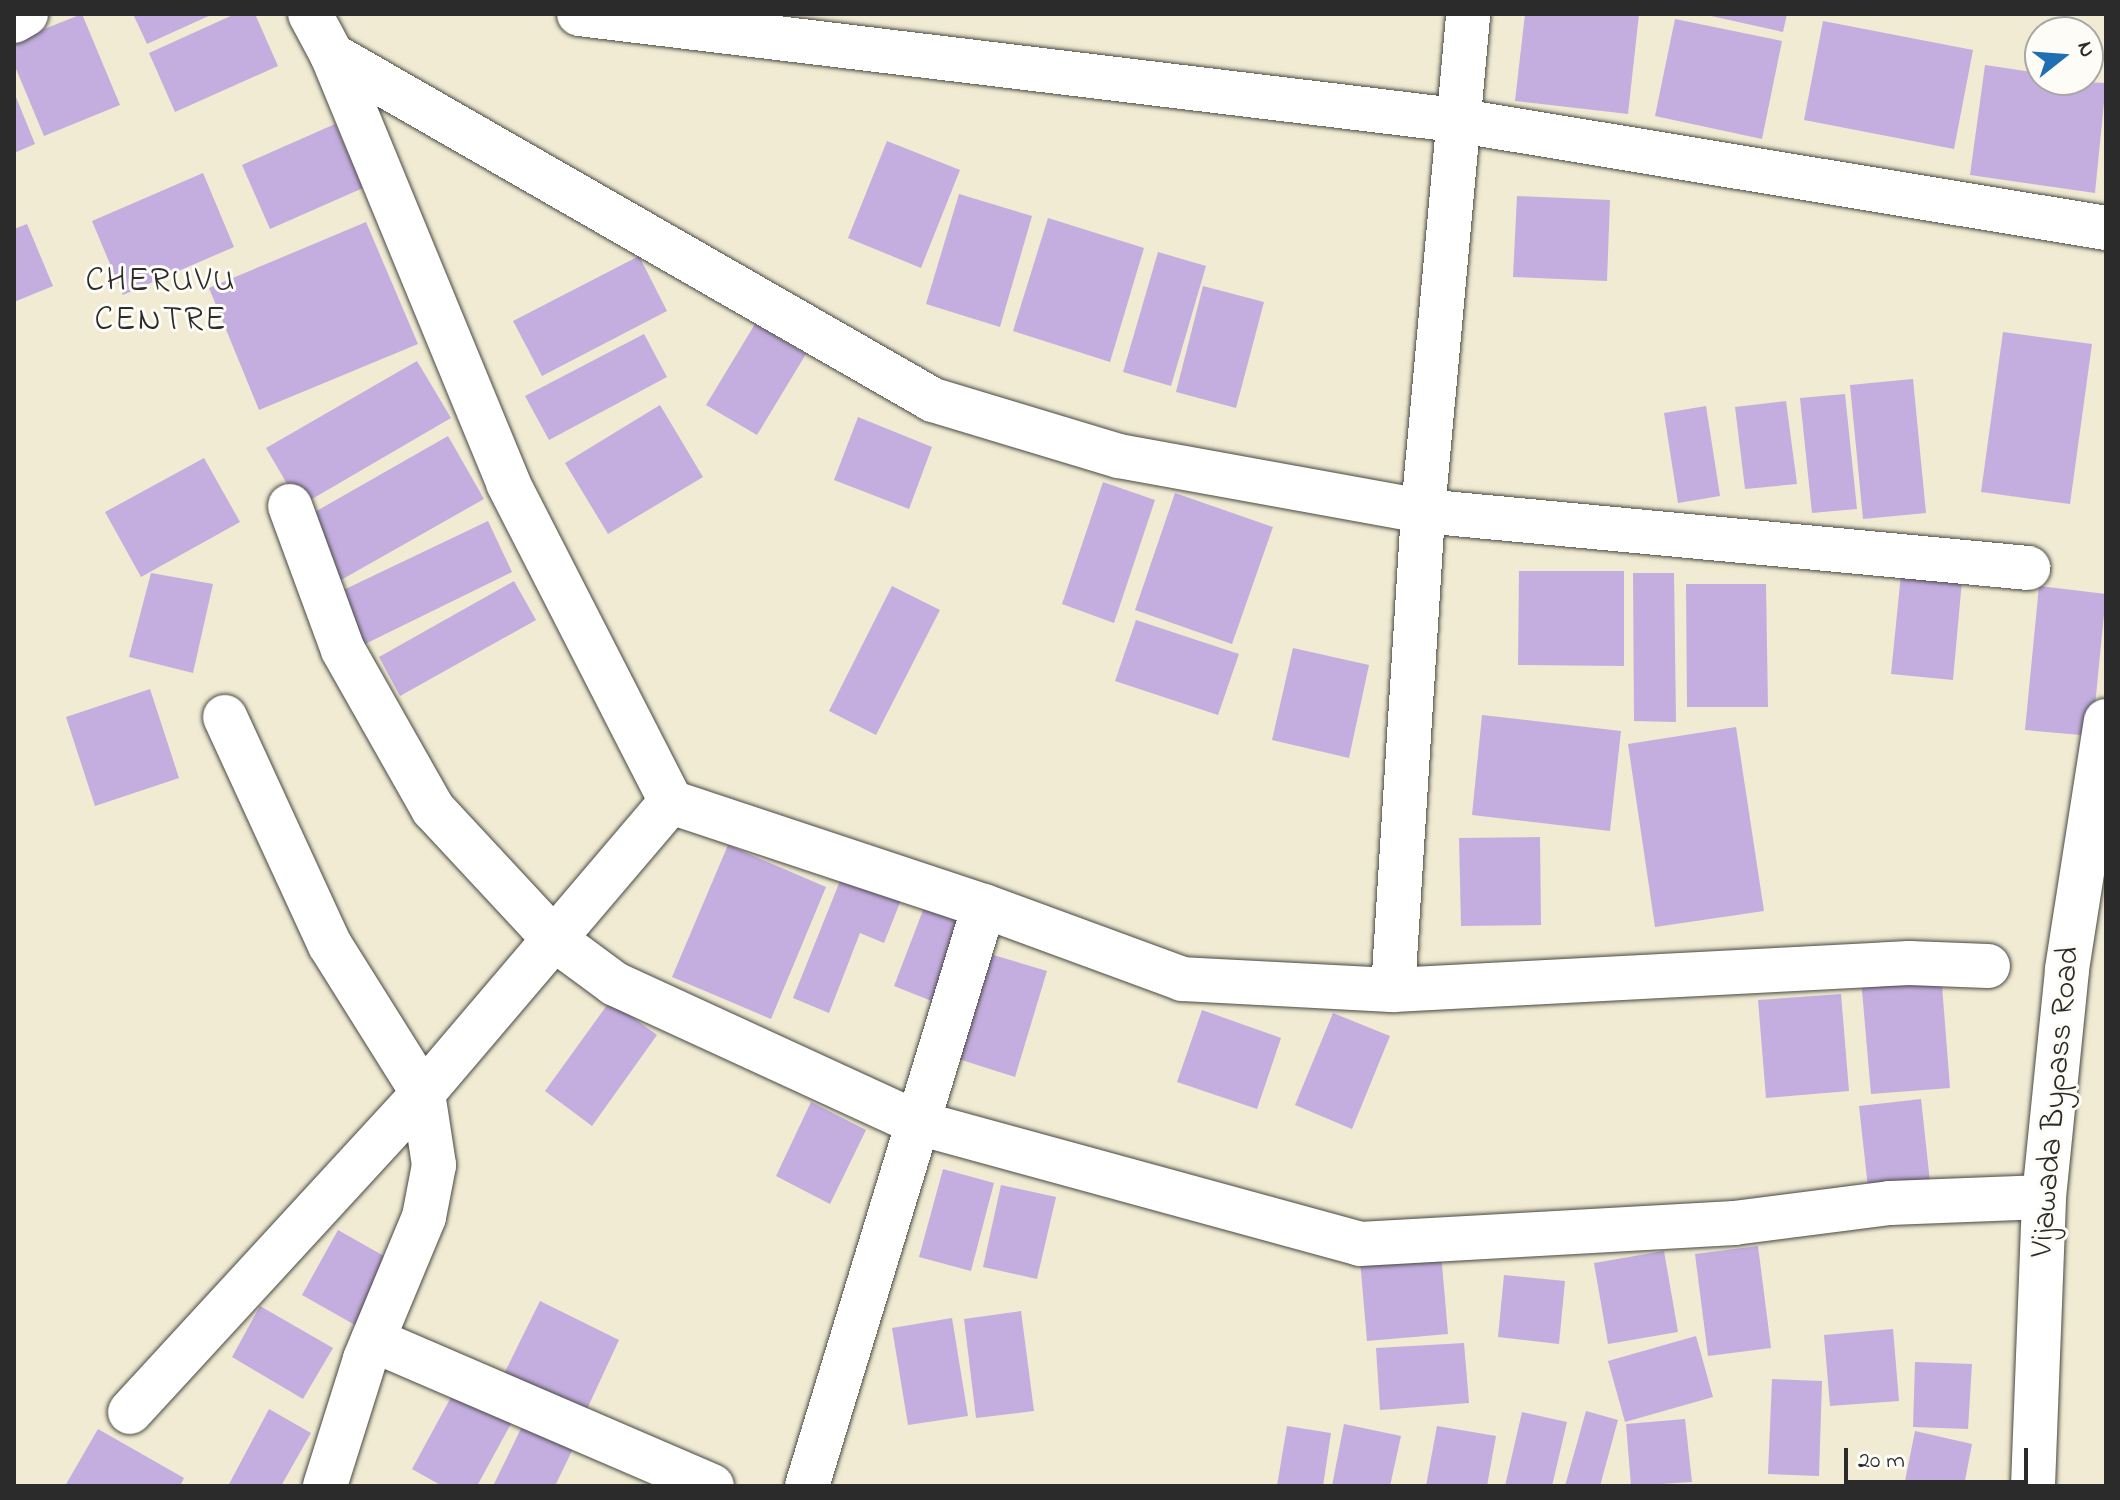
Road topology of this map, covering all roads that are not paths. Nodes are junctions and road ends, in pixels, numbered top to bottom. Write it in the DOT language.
graph roads {
  1 [pos="26,14"];
  2 [pos="310,14"];
  3 [pos="579,14"];
  4 [pos="1468,14"];
  5 [pos="14,21"];
  6 [pos="704,23"];
  7 [pos="332,55"];
  8 [pos="1455,120"];
  9 [pos="2106,228"];
  10 [pos="290,506"];
  11 [pos="1423,511"];
  12 [pos="2028,568"];
  13 [pos="225,717"];
  14 [pos="2106,721"];
  15 [pos="671,802"];
  16 [pos="984,906"];
  17 [pos="554,939"];
  18 [pos="1988,966"];
  19 [pos="1393,990"];
  20 [pos="423,1093"];
  21 [pos="915,1122"];
  22 [pos="2044,1197"];
  23 [pos="373,1340"];
  24 [pos="130,1412"];
  25 [pos="325,1486"];
  26 [pos="712,1486"];
  27 [pos="807,1486"];
  28 [pos="2033,1486"];
  1 -- 5 [label="street"];
  2 -- 7 [label="street"];
  3 -- 6 [label="street"];
  4 -- 8 [label="street"];
  6 -- 8 [label="street"];
  7 -- 11 [label="street"];
  7 -- 15 [label="street"];
  8 -- 9 [label="street"];
  8 -- 11 [label="street"];
  10 -- 17 [label="street"];
  11 -- 12 [label="street"];
  11 -- 19 [label="street"];
  13 -- 20 [label="street"];
  14 -- 22 [label="street, Vijawada Bypass Road"];
  15 -- 16 [label="street"];
  15 -- 17 [label="street"];
  16 -- 19 [label="street"];
  16 -- 21 [label="street"];
  17 -- 20 [label="street"];
  17 -- 21 [label="street"];
  18 -- 19 [label="street"];
  20 -- 23 [label="street"];
  20 -- 24 [label="street"];
  21 -- 22 [label="street"];
  21 -- 27 [label="street"];
  22 -- 28 [label="street, Vijawada Bypass Road"];
  23 -- 25 [label="street"];
  23 -- 26 [label="street"];
}
